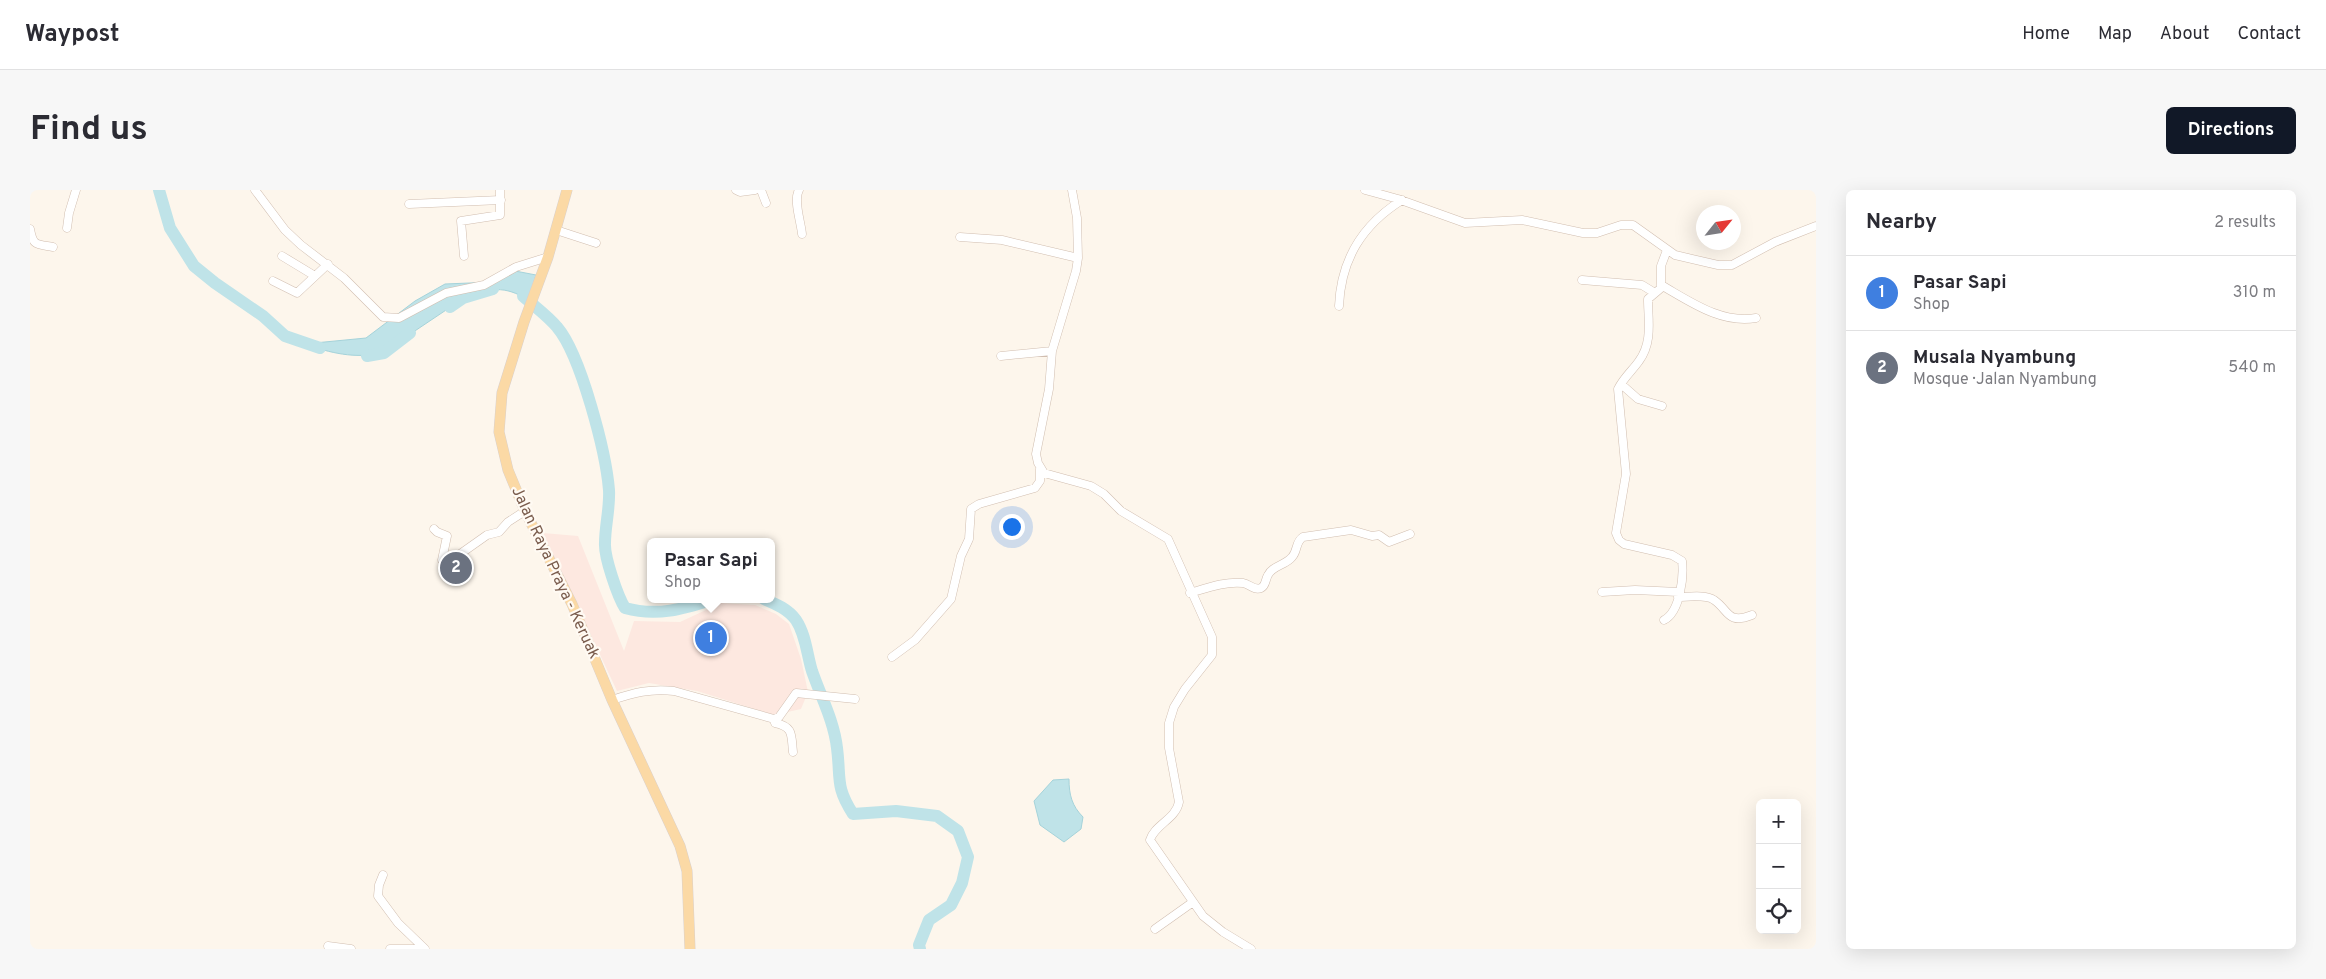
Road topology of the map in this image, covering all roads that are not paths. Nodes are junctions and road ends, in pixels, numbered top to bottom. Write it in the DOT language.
graph roads {
  1 [pos="76,190"];
  2 [pos="255,190"];
  3 [pos="500,190"];
  4 [pos="568,190"];
  5 [pos="736,190"];
  6 [pos="755,190"];
  7 [pos="762,190"];
  8 [pos="799,190"];
  9 [pos="1072,190"];
  10 [pos="1365,190"];
  11 [pos="500,200"];
  12 [pos="1402,200"];
  13 [pos="766,203"];
  14 [pos="409,204"];
  15 [pos="1816,226"];
  16 [pos="67,228"];
  17 [pos="30,229"];
  18 [pos="556,230"];
  19 [pos="802,234"];
  20 [pos="960,237"];
  21 [pos="596,243"];
  22 [pos="53,247"];
  23 [pos="1667,250"];
  24 [pos="282,256"];
  25 [pos="464,256"];
  26 [pos="548,257"];
  27 [pos="1078,258"];
  28 [pos="328,264"];
  29 [pos="315,276"];
  30 [pos="1582,280"];
  31 [pos="273,281"];
  32 [pos="1661,285"];
  33 [pos="1655,293"];
  34 [pos="1339,306"];
  35 [pos="1756,318"];
  36 [pos="1052,351"];
  37 [pos="1001,356"];
  38 [pos="1621,384"];
  39 [pos="1662,406"];
  40 [pos="1040,468"];
  41 [pos="525,511"];
  42 [pos="434,529"];
  43 [pos="1410,534"];
  44 [pos="1602,592"];
  45 [pos="1190,593"];
  46 [pos="1678,594"];
  47 [pos="1752,615"];
  48 [pos="1664,620"];
  49 [pos="892,657"];
  50 [pos="855,699"];
  51 [pos="612,700"];
  52 [pos="774,719"];
  53 [pos="793,752"];
  54 [pos="384,875"];
  55 [pos="1193,902"];
  56 [pos="1155,929"];
  57 [pos="328,946"];
  58 [pos="351,949"];
  59 [pos="390,949"];
  60 [pos="423,949"];
  61 [pos="690,949"];
  62 [pos="1251,949"];
  1 -- 16 [label="street"];
  2 -- 28 [label="street"];
  3 -- 11 [label="street"];
  4 -- 18 [label="main road, Jalan Raya Praya - Keruak"];
  5 -- 6 [label="street"];
  7 -- 13 [label="street"];
  8 -- 19 [label="street"];
  9 -- 27 [label="street"];
  10 -- 12 [label="street"];
  11 -- 14 [label="street"];
  11 -- 25 [label="street"];
  12 -- 23 [label="street"];
  12 -- 34 [label="street"];
  15 -- 23 [label="street"];
  17 -- 22 [label="street"];
  18 -- 21 [label="street"];
  18 -- 26 [label="main road, Jalan Raya Praya - Keruak"];
  20 -- 27 [label="street"];
  23 -- 32 [label="street"];
  24 -- 29 [label="street"];
  26 -- 28 [label="street"];
  26 -- 41 [label="main road, Jalan Raya Praya - Keruak"];
  27 -- 36 [label="street"];
  28 -- 29 [label="street"];
  29 -- 31 [label="street"];
  30 -- 33 [label="street"];
  32 -- 33 [label="street"];
  32 -- 35 [label="street"];
  33 -- 38 [label="street"];
  36 -- 37 [label="street"];
  36 -- 40 [label="street"];
  38 -- 39 [label="street"];
  38 -- 46 [label="street"];
  40 -- 45 [label="street"];
  40 -- 49 [label="street"];
  41 -- 42 [label="street"];
  41 -- 51 [label="main road, Jalan Raya Praya - Keruak"];
  43 -- 45 [label="street"];
  44 -- 46 [label="street"];
  45 -- 55 [label="street"];
  46 -- 47 [label="street"];
  46 -- 48 [label="street"];
  50 -- 52 [label="street"];
  51 -- 52 [label="street"];
  51 -- 61 [label="main road, Jalan Raya Praya - Keruak"];
  52 -- 53 [label="street"];
  54 -- 60 [label="street"];
  55 -- 56 [label="street"];
  55 -- 62 [label="street"];
  57 -- 58 [label="street"];
  59 -- 60 [label="street"];
}
